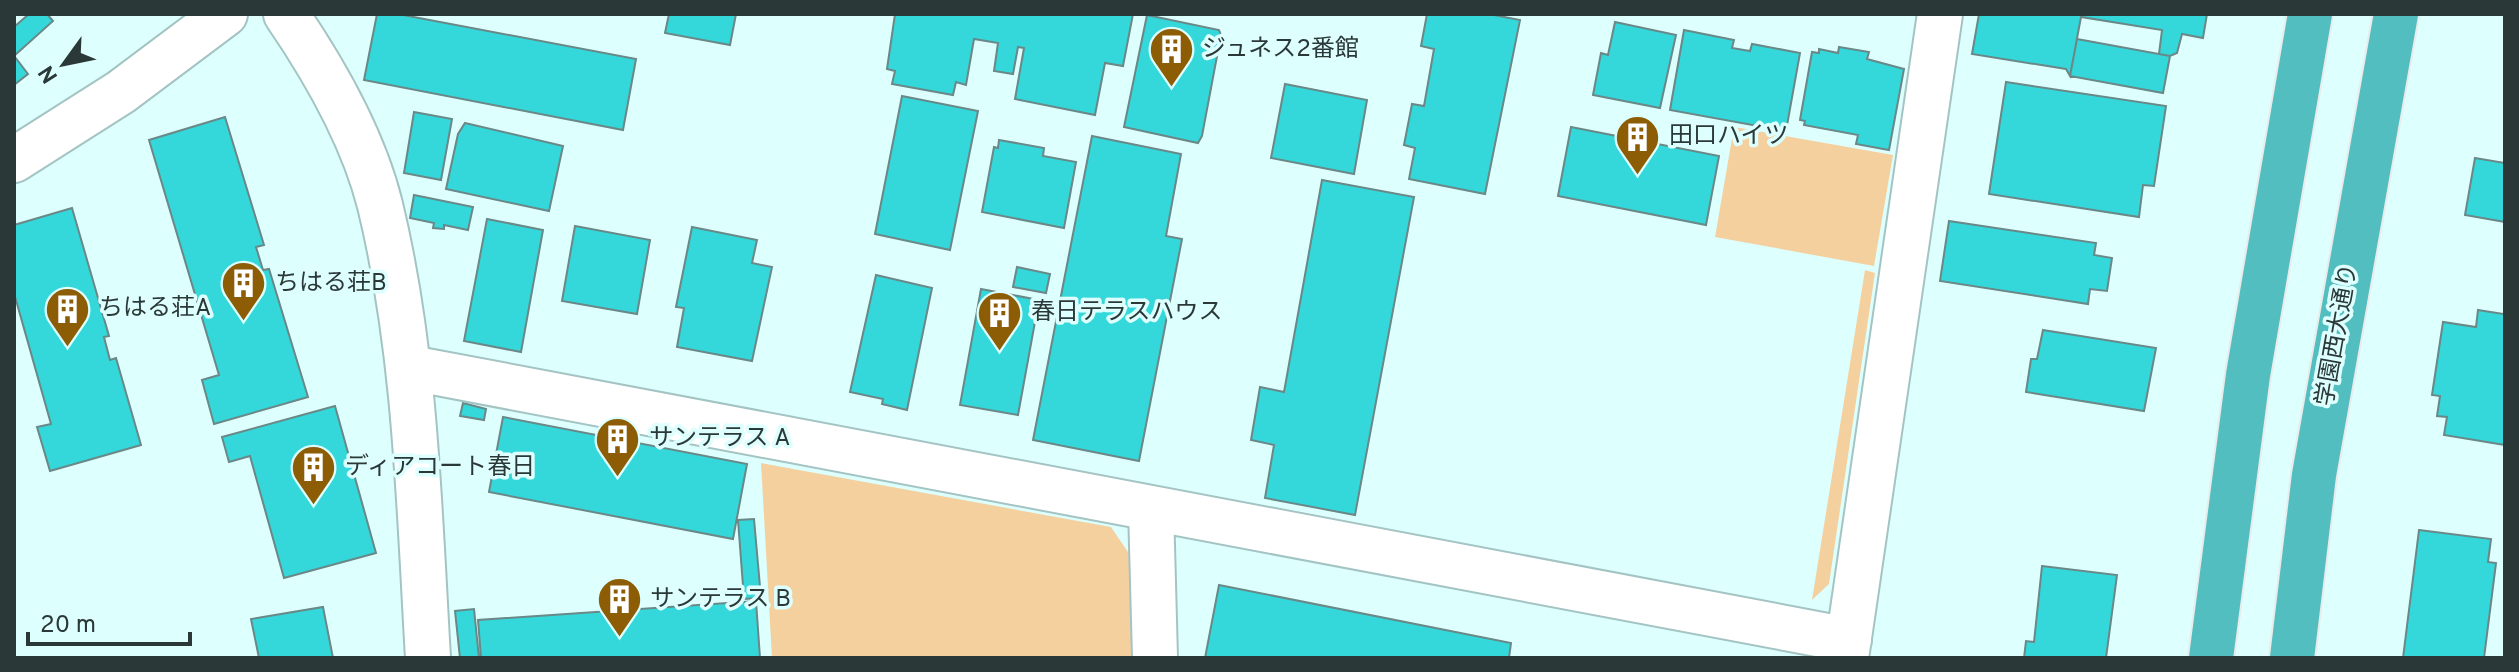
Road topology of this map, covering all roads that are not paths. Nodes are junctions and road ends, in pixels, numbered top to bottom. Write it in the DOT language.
graph roads {
  1 [pos="225,14"];
  2 [pos="286,14"];
  3 [pos="1940,14"];
  4 [pos="2310,14"];
  5 [pos="2396,14"];
  6 [pos="14,160"];
  7 [pos="411,368"];
  8 [pos="1151,508"];
  9 [pos="1848,649"];
  10 [pos="428,658"];
  11 [pos="1155,658"];
  12 [pos="2211,658"];
  13 [pos="2292,658"];
  1 -- 6 [label="street"];
  2 -- 7 [label="street"];
  3 -- 9 [label="street"];
  4 -- 12 [label="highway"];
  5 -- 13 [label="highway, 学園西大通り"];
  7 -- 8 [label="street"];
  7 -- 10 [label="street"];
  8 -- 9 [label="street"];
  8 -- 11 [label="street"];
}
